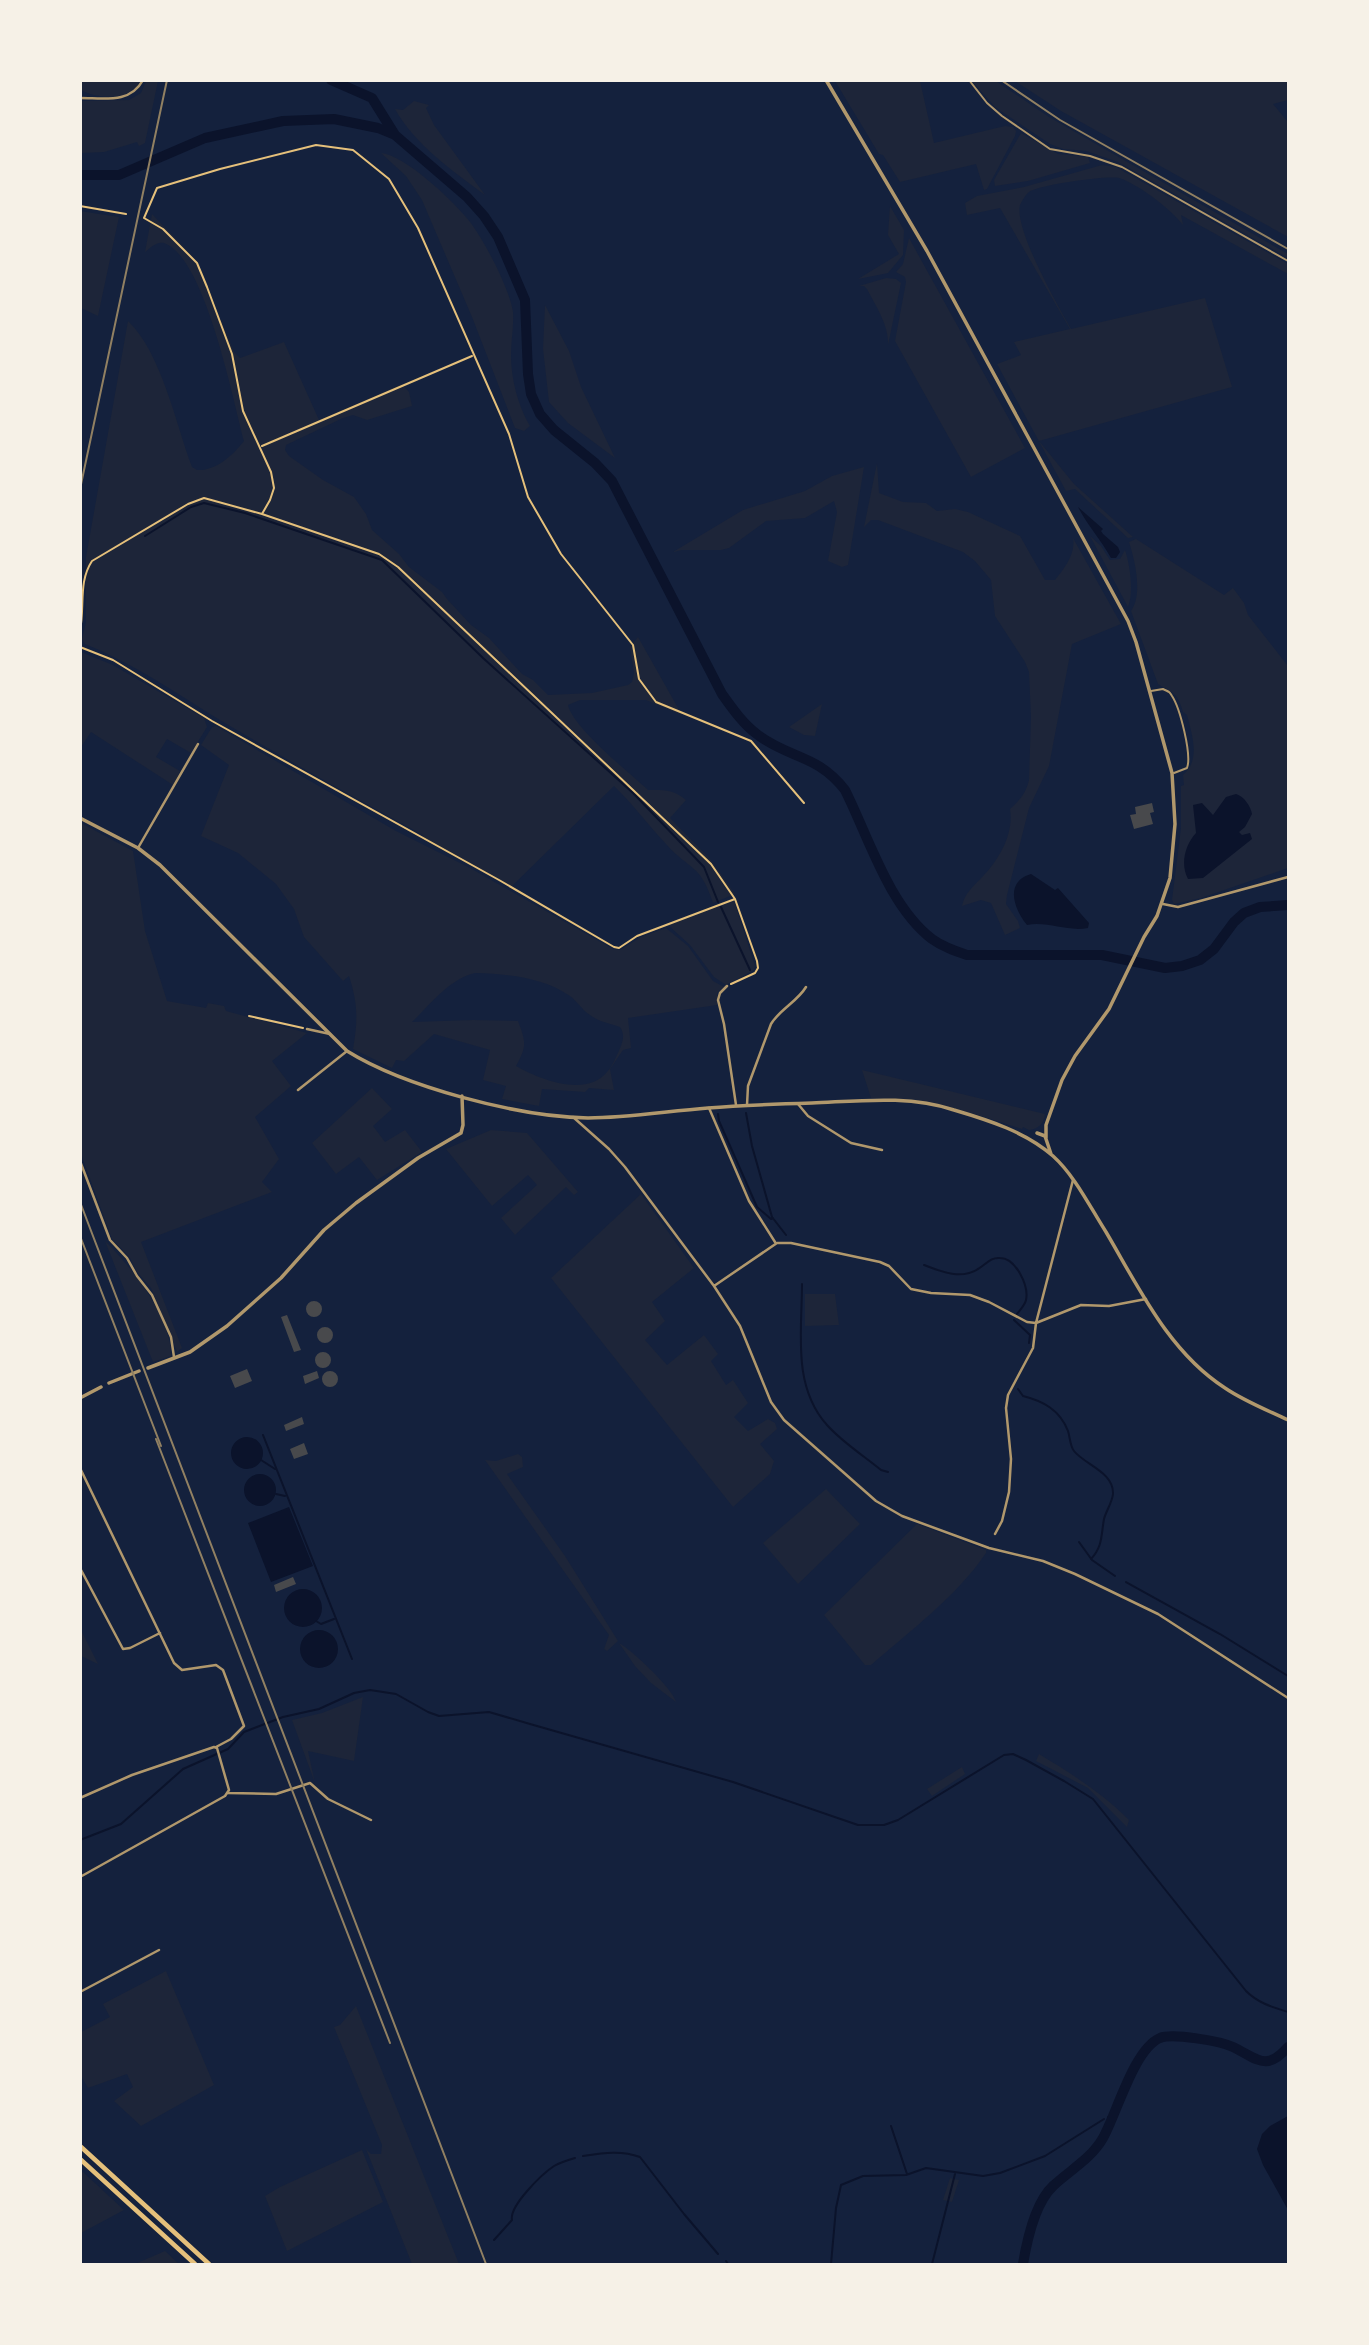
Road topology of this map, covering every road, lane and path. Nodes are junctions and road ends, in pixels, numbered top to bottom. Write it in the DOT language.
graph roads {
  1 [pos="143,80"];
  2 [pos="826,80"];
  3 [pos="969,80"];
  4 [pos="80,98"];
  5 [pos="80,206"];
  6 [pos="126,214"];
  7 [pos="1289,261"];
  8 [pos="473,356"];
  9 [pos="261,447"];
  10 [pos="262,514"];
  11 [pos="80,630"];
  12 [pos="80,647"];
  13 [pos="1150,691"];
  14 [pos="198,744"];
  15 [pos="1172,773"];
  16 [pos="804,803"];
  17 [pos="80,818"];
  18 [pos="138,848"];
  19 [pos="1289,877"];
  20 [pos="735,899"];
  21 [pos="1163,904"];
  22 [pos="727,986"];
  23 [pos="806,987"];
  24 [pos="249,1016"];
  25 [pos="307,1029"];
  26 [pos="330,1034"];
  27 [pos="347,1051"];
  28 [pos="298,1090"];
  29 [pos="462,1096"];
  30 [pos="798,1104"];
  31 [pos="736,1105"];
  32 [pos="747,1105"];
  33 [pos="709,1108"];
  34 [pos="573,1117"];
  35 [pos="1046,1125"];
  36 [pos="1037,1133"];
  37 [pos="1022,1135"];
  38 [pos="1046,1139"];
  39 [pos="1034,1142"];
  40 [pos="1039,1146"];
  41 [pos="882,1150"];
  42 [pos="1052,1156"];
  43 [pos="80,1161"];
  44 [pos="1073,1181"];
  45 [pos="777,1243"];
  46 [pos="714,1286"];
  47 [pos="1146,1299"];
  48 [pos="1036,1323"];
  49 [pos="174,1358"];
  50 [pos="148,1368"];
  51 [pos="139,1371"];
  52 [pos="109,1383"];
  53 [pos="101,1387"];
  54 [pos="80,1398"];
  55 [pos="1289,1420"];
  56 [pos="80,1468"];
  57 [pos="995,1534"];
  58 [pos="80,1568"];
  59 [pos="160,1633"];
  60 [pos="1289,1698"];
  61 [pos="217,1749"];
  62 [pos="228,1793"];
  63 [pos="80,1798"];
  64 [pos="371,1820"];
  65 [pos="80,1877"];
  66 [pos="159,1950"];
  67 [pos="80,1992"];
  68 [pos="80,2146"];
  69 [pos="80,2159"];
  70 [pos="195,2264"];
  71 [pos="209,2264"];
  1 -- 4 [label="street"];
  2 -- 13 [label="street"];
  3 -- 7 [label="lane"];
  5 -- 6 [label="path"];
  8 -- 9 [label="path"];
  8 -- 9 [label="path"];
  8 -- 16 [label="path"];
  9 -- 10 [label="path"];
  10 -- 11 [label="path"];
  10 -- 20 [label="path"];
  12 -- 20 [label="path"];
  13 -- 15 [label="street"];
  13 -- 15 [label="lane"];
  14 -- 18 [label="street"];
  15 -- 21 [label="street"];
  17 -- 18 [label="street"];
  18 -- 26 [label="street"];
  19 -- 21 [label="street"];
  20 -- 22 [label="path"];
  21 -- 35 [label="street"];
  22 -- 31 [label="street"];
  23 -- 32 [label="street"];
  24 -- 25 [label="path"];
  25 -- 26 [label="street"];
  26 -- 27 [label="street"];
  27 -- 28 [label="street"];
  27 -- 29 [label="street"];
  29 -- 34 [label="street"];
  29 -- 49 [label="street"];
  30 -- 32 [label="street"];
  30 -- 37 [label="street"];
  30 -- 41 [label="street"];
  31 -- 32 [label="street"];
  31 -- 33 [label="street"];
  33 -- 34 [label="street"];
  33 -- 45 [label="street"];
  34 -- 46 [label="street"];
  35 -- 36 [label="street"];
  35 -- 38 [label="street"];
  36 -- 37 [label="street"];
  36 -- 38 [label="street"];
  36 -- 39 [label="street"];
  37 -- 39 [label="street"];
  38 -- 40 [label="street"];
  38 -- 42 [label="street"];
  39 -- 40 [label="street"];
  40 -- 42 [label="street"];
  42 -- 44 [label="street"];
  43 -- 49 [label="street"];
  44 -- 47 [label="street"];
  44 -- 48 [label="street"];
  45 -- 46 [label="street"];
  45 -- 48 [label="street"];
  46 -- 60 [label="street"];
  47 -- 48 [label="street"];
  47 -- 55 [label="street"];
  48 -- 57 [label="street"];
  49 -- 50 [label="street"];
  51 -- 52 [label="street"];
  53 -- 54 [label="street"];
  56 -- 59 [label="street"];
  58 -- 59 [label="street"];
  59 -- 61 [label="street"];
  61 -- 62 [label="street"];
  61 -- 63 [label="street"];
  62 -- 64 [label="street"];
  62 -- 65 [label="street"];
  66 -- 67 [label="street"];
  68 -- 71 [label="main road"];
  69 -- 70 [label="main road"];
}
